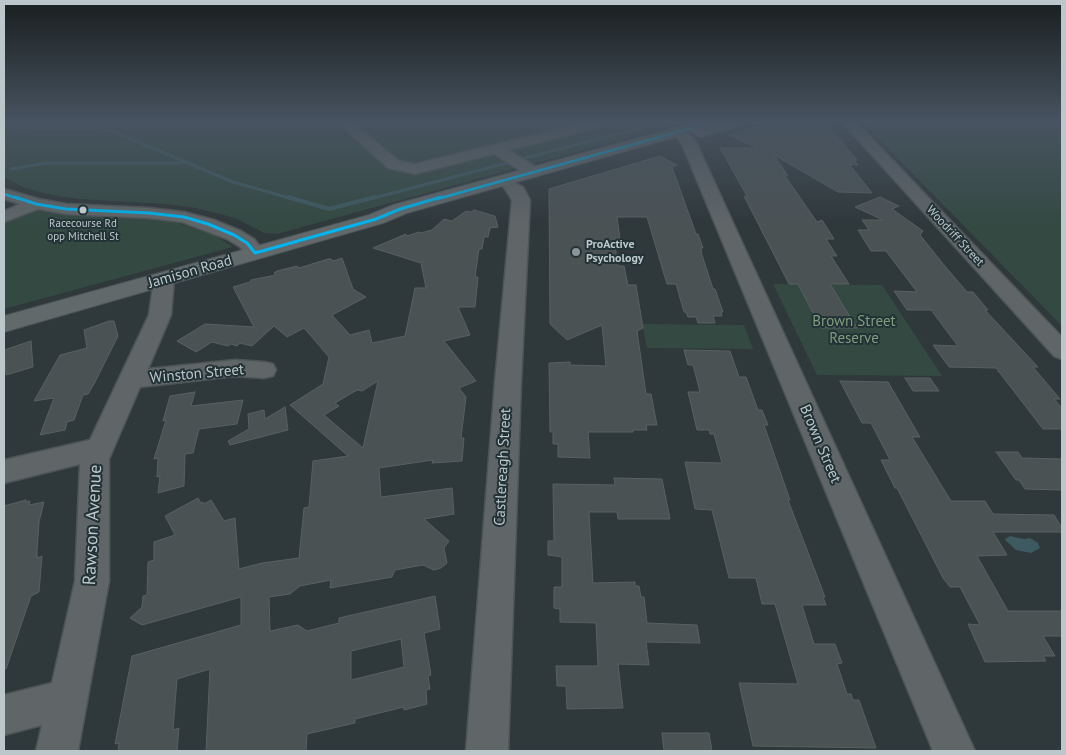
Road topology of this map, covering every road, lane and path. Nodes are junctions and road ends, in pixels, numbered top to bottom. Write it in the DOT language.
graph roads {
  1 [pos="383,156"];
  2 [pos="534,156"];
  3 [pos="558,156"];
  4 [pos="571,156"];
  5 [pos="695,156"];
  6 [pos="881,156"];
  7 [pos="514,166"];
  8 [pos="4,194"];
  9 [pos="36,204"];
  10 [pos="4,217"];
  11 [pos="376,219"];
  12 [pos="255,253"];
  13 [pos="164,279"];
  14 [pos="4,324"];
  15 [pos="1062,351"];
  16 [pos="264,370"];
  17 [pos="130,380"];
  18 [pos="100,448"];
  19 [pos="4,471"];
  20 [pos="68,698"];
  21 [pos="4,716"];
  22 [pos="57,751"];
  23 [pos="487,751"];
  24 [pos="954,751"];
  1 -- 7 [label="street"];
  2 -- 7 [label="street"];
  3 -- 7 [label="main road, Jamison Road"];
  4 -- 7 [label="main road, Jamison Road"];
  5 -- 24 [label="street, Brown Street"];
  6 -- 15 [label="street, Woodriff Street"];
  7 -- 11 [label="main road, Jamison Road"];
  7 -- 11 [label="main road, Jamison Road"];
  7 -- 23 [label="street, Castlereagh Street"];
  8 -- 9 [label="street"];
  9 -- 10 [label="street"];
  9 -- 12 [label="street"];
  11 -- 12 [label="main road, Jamison Road"];
  12 -- 13 [label="main road, Jamison Road"];
  13 -- 14 [label="main road, Jamison Road"];
  13 -- 17 [label="street, Rawson Avenue"];
  16 -- 17 [label="street, Winston Street"];
  17 -- 18 [label="street, Rawson Avenue"];
  18 -- 19 [label="street"];
  18 -- 20 [label="street, Rawson Avenue"];
  20 -- 21 [label="street"];
  20 -- 22 [label="street, Rawson Avenue"];
}
